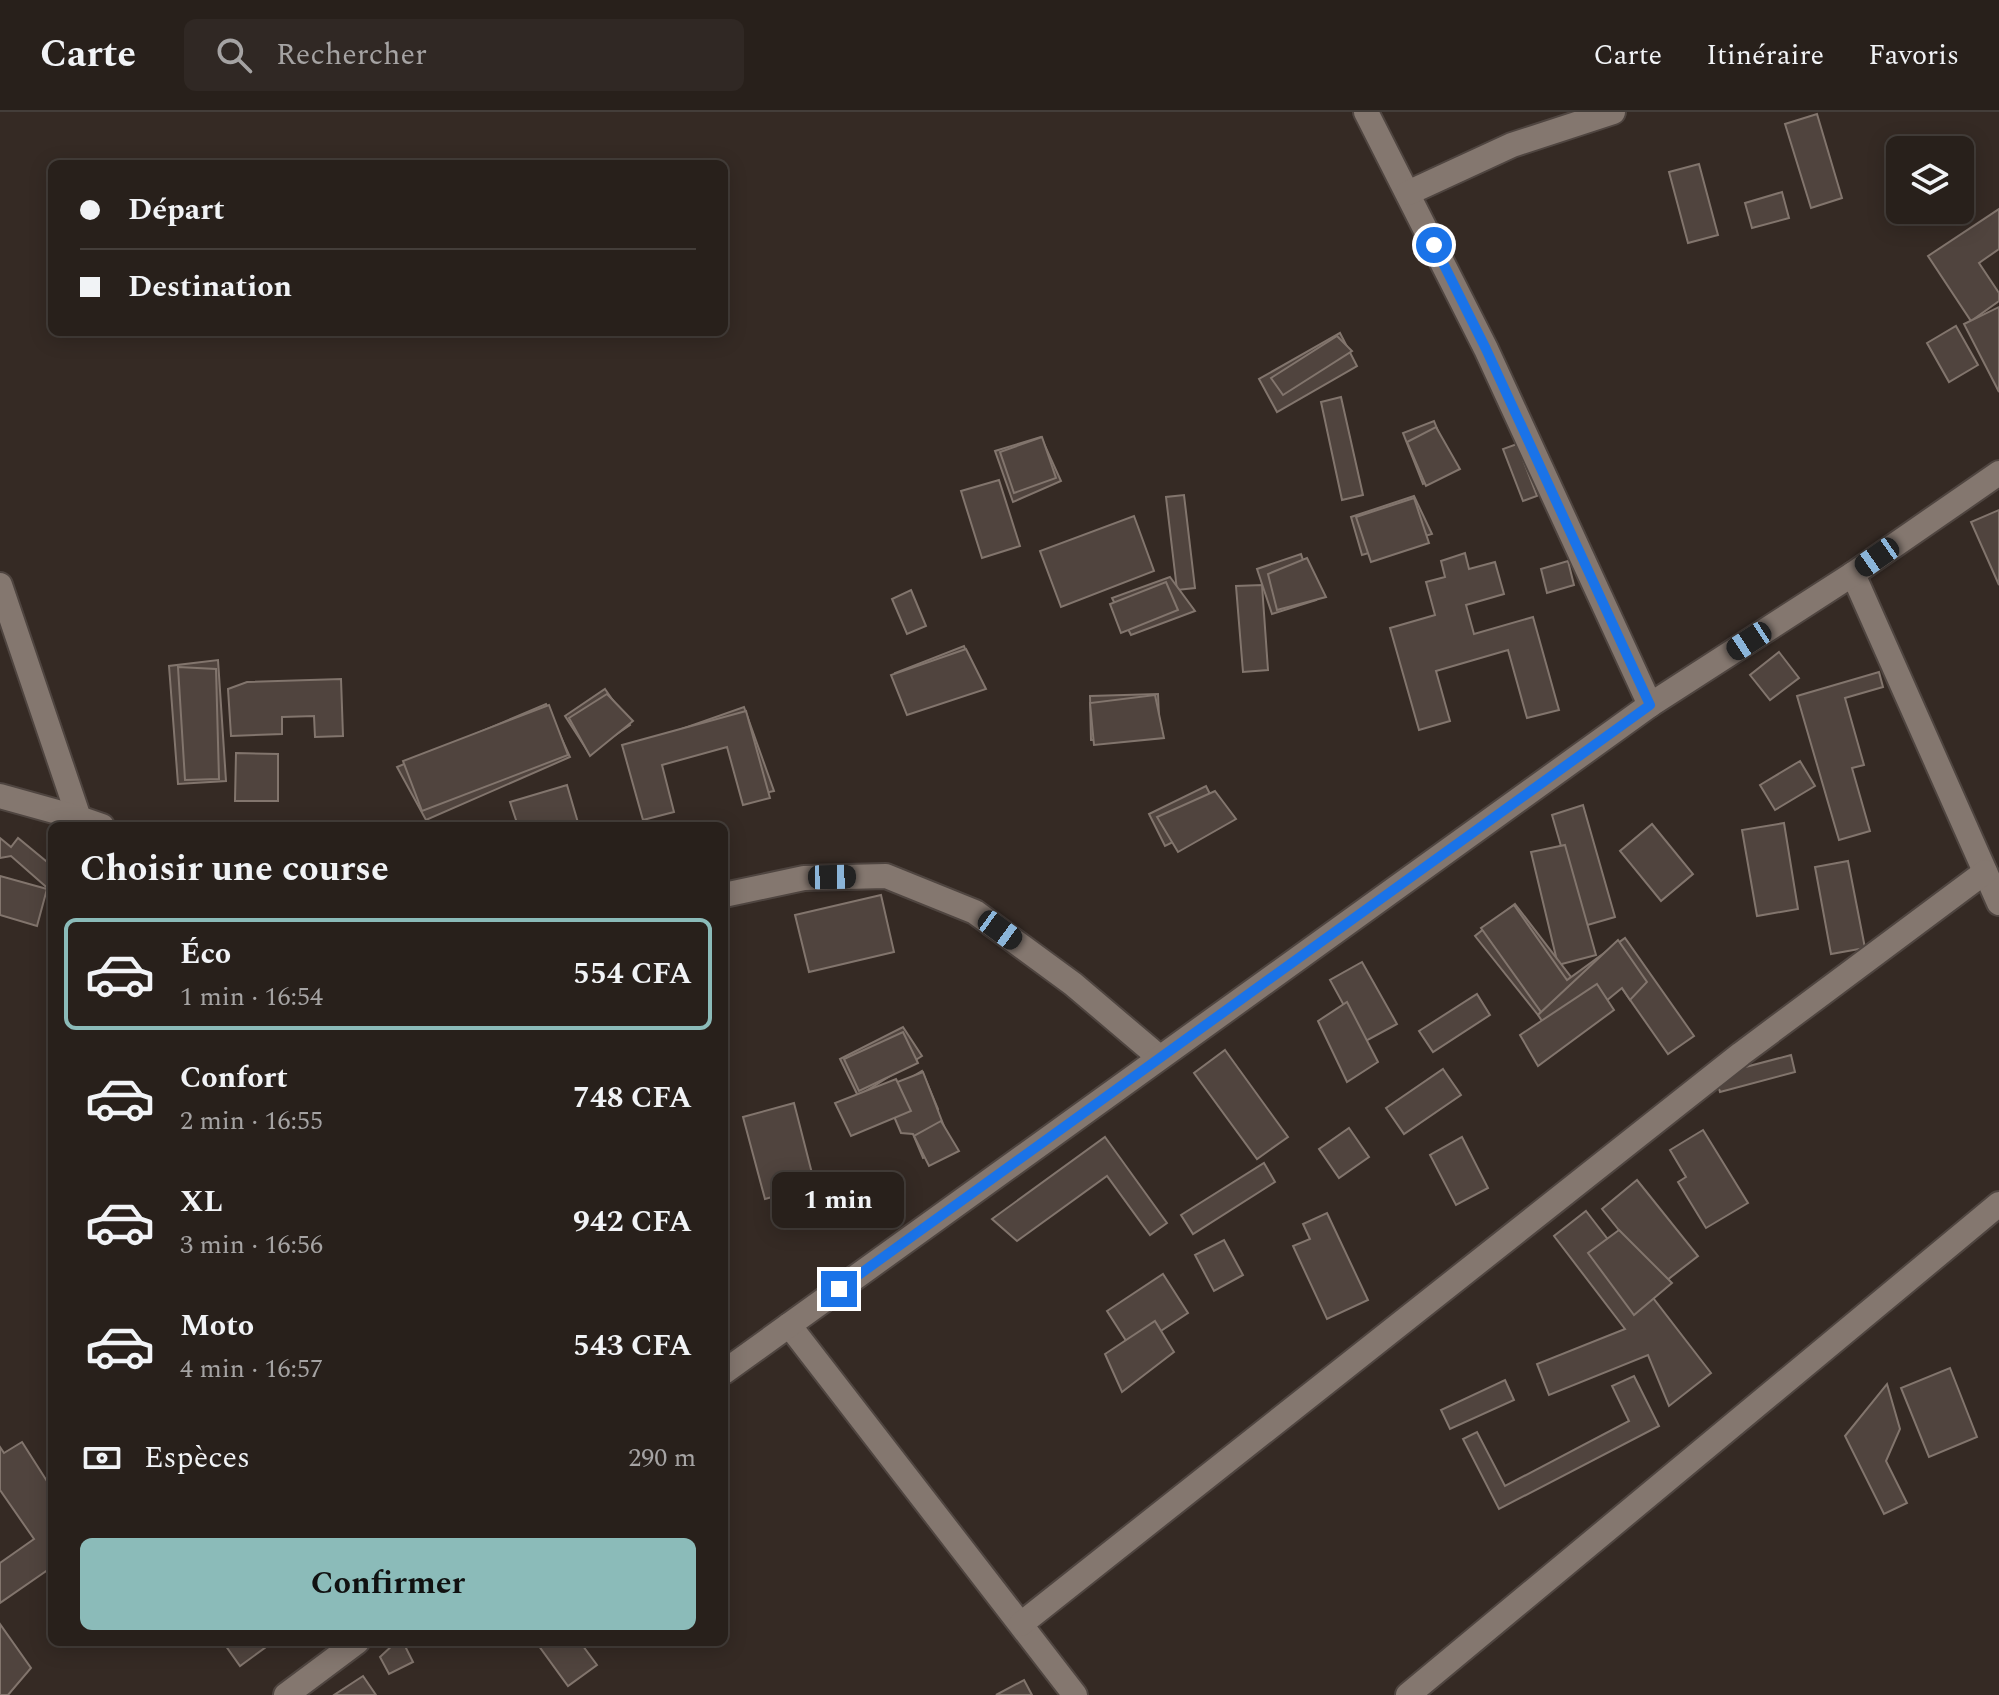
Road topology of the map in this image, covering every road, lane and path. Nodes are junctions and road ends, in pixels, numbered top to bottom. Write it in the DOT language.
graph roads {
  1 [pos="1366,112"];
  2 [pos="1613,112"];
  3 [pos="1408,193"];
  4 [pos="1999,473"];
  5 [pos="1853,574"];
  6 [pos="0,585"];
  7 [pos="1650,705"];
  8 [pos="0,796"];
  9 [pos="86,822"];
  10 [pos="89,822"];
  11 [pos="1985,872"];
  12 [pos="728,894"];
  13 [pos="1999,903"];
  14 [pos="1159,1057"];
  15 [pos="1999,1204"];
  16 [pos="789,1325"];
  17 [pos="728,1369"];
  18 [pos="1021,1624"];
  19 [pos="352,1646"];
  20 [pos="286,1695"];
  21 [pos="1075,1695"];
  22 [pos="1408,1695"];
  1 -- 3 [label="street"];
  2 -- 3 [label="street"];
  3 -- 7 [label="street"];
  4 -- 5 [label="street"];
  5 -- 7 [label="street"];
  5 -- 11 [label="street"];
  6 -- 10 [label="street"];
  7 -- 14 [label="street"];
  8 -- 9 [label="street"];
  11 -- 13 [label="street"];
  11 -- 18 [label="street"];
  12 -- 14 [label="street"];
  14 -- 16 [label="street"];
  15 -- 22 [label="street"];
  16 -- 17 [label="street"];
  16 -- 18 [label="street"];
  18 -- 21 [label="street"];
  19 -- 20 [label="street"];
}
